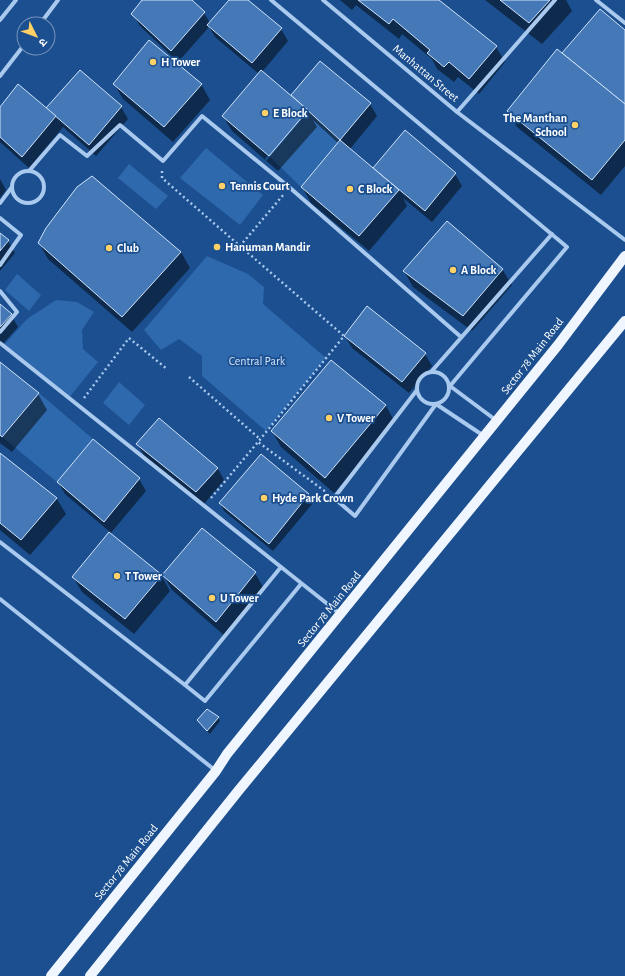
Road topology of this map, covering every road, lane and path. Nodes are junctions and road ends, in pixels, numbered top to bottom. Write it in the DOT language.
graph roads {
  1 [pos="16,0"];
  2 [pos="58,0"];
  3 [pos="270,0"];
  4 [pos="323,0"];
  5 [pos="554,0"];
  6 [pos="596,0"];
  7 [pos="46,16"];
  8 [pos="0,20"];
  9 [pos="625,23"];
  10 [pos="16,55"];
  11 [pos="0,76"];
  12 [pos="457,112"];
  13 [pos="163,161"];
  14 [pos="29,171"];
  15 [pos="12,187"];
  16 [pos="289,187"];
  17 [pos="0,203"];
  18 [pos="0,218"];
  19 [pos="552,234"];
  20 [pos="625,240"];
  21 [pos="240,246"];
  22 [pos="625,256"];
  23 [pos="0,265"];
  24 [pos="0,291"];
  25 [pos="625,321"];
  26 [pos="0,332"];
  27 [pos="461,337"];
  28 [pos="0,343"];
  29 [pos="167,369"];
  30 [pos="431,372"];
  31 [pos="189,377"];
  32 [pos="450,386"];
  33 [pos="417,390"];
  34 [pos="436,404"];
  35 [pos="78,407"];
  36 [pos="497,421"];
  37 [pos="484,436"];
  38 [pos="259,440"];
  39 [pos="334,498"];
  40 [pos="204,506"];
  41 [pos="0,542"];
  42 [pos="281,567"];
  43 [pos="302,584"];
  44 [pos="0,599"];
  45 [pos="341,615"];
  46 [pos="185,685"];
  47 [pos="216,771"];
  48 [pos="51,976"];
  49 [pos="90,976"];
  1 -- 8 [label="street"];
  2 -- 7 [label="street"];
  3 -- 19 [label="street"];
  4 -- 12 [label="street, Manhattan Street"];
  5 -- 12 [label="street, Manhattan Street"];
  6 -- 9 [label="street"];
  10 -- 11 [label="street"];
  12 -- 20 [label="street"];
  13 -- 14 [label="street"];
  13 -- 16 [label="street"];
  13 -- 21 [label="path"];
  14 -- 15 [label="street"];
  14 -- 15 [label="street"];
  15 -- 17 [label="street"];
  16 -- 21 [label="path"];
  16 -- 27 [label="street"];
  18 -- 23 [label="street"];
  19 -- 27 [label="street"];
  19 -- 32 [label="street"];
  21 -- 38 [label="path"];
  22 -- 36 [label="main road, Sector 78 Main Road"];
  24 -- 26 [label="street"];
  25 -- 49 [label="main road"];
  27 -- 30 [label="street"];
  28 -- 35 [label="street"];
  29 -- 35 [label="path"];
  30 -- 32 [label="street"];
  30 -- 33 [label="street"];
  31 -- 38 [label="path"];
  32 -- 34 [label="street"];
  32 -- 36 [label="street"];
  33 -- 34 [label="street"];
  33 -- 39 [label="street"];
  34 -- 37 [label="street"];
  34 -- 39 [label="street"];
  35 -- 40 [label="street"];
  36 -- 37 [label="main road, Sector 78 Main Road"];
  37 -- 45 [label="main road, Sector 78 Main Road"];
  38 -- 39 [label="path"];
  38 -- 40 [label="path"];
  40 -- 42 [label="street"];
  41 -- 46 [label="street"];
  42 -- 43 [label="street"];
  42 -- 46 [label="street"];
  43 -- 45 [label="street"];
  43 -- 46 [label="street"];
  44 -- 47 [label="street"];
  45 -- 47 [label="main road, Sector 78 Main Road"];
  47 -- 48 [label="main road, Sector 78 Main Road"];
}
